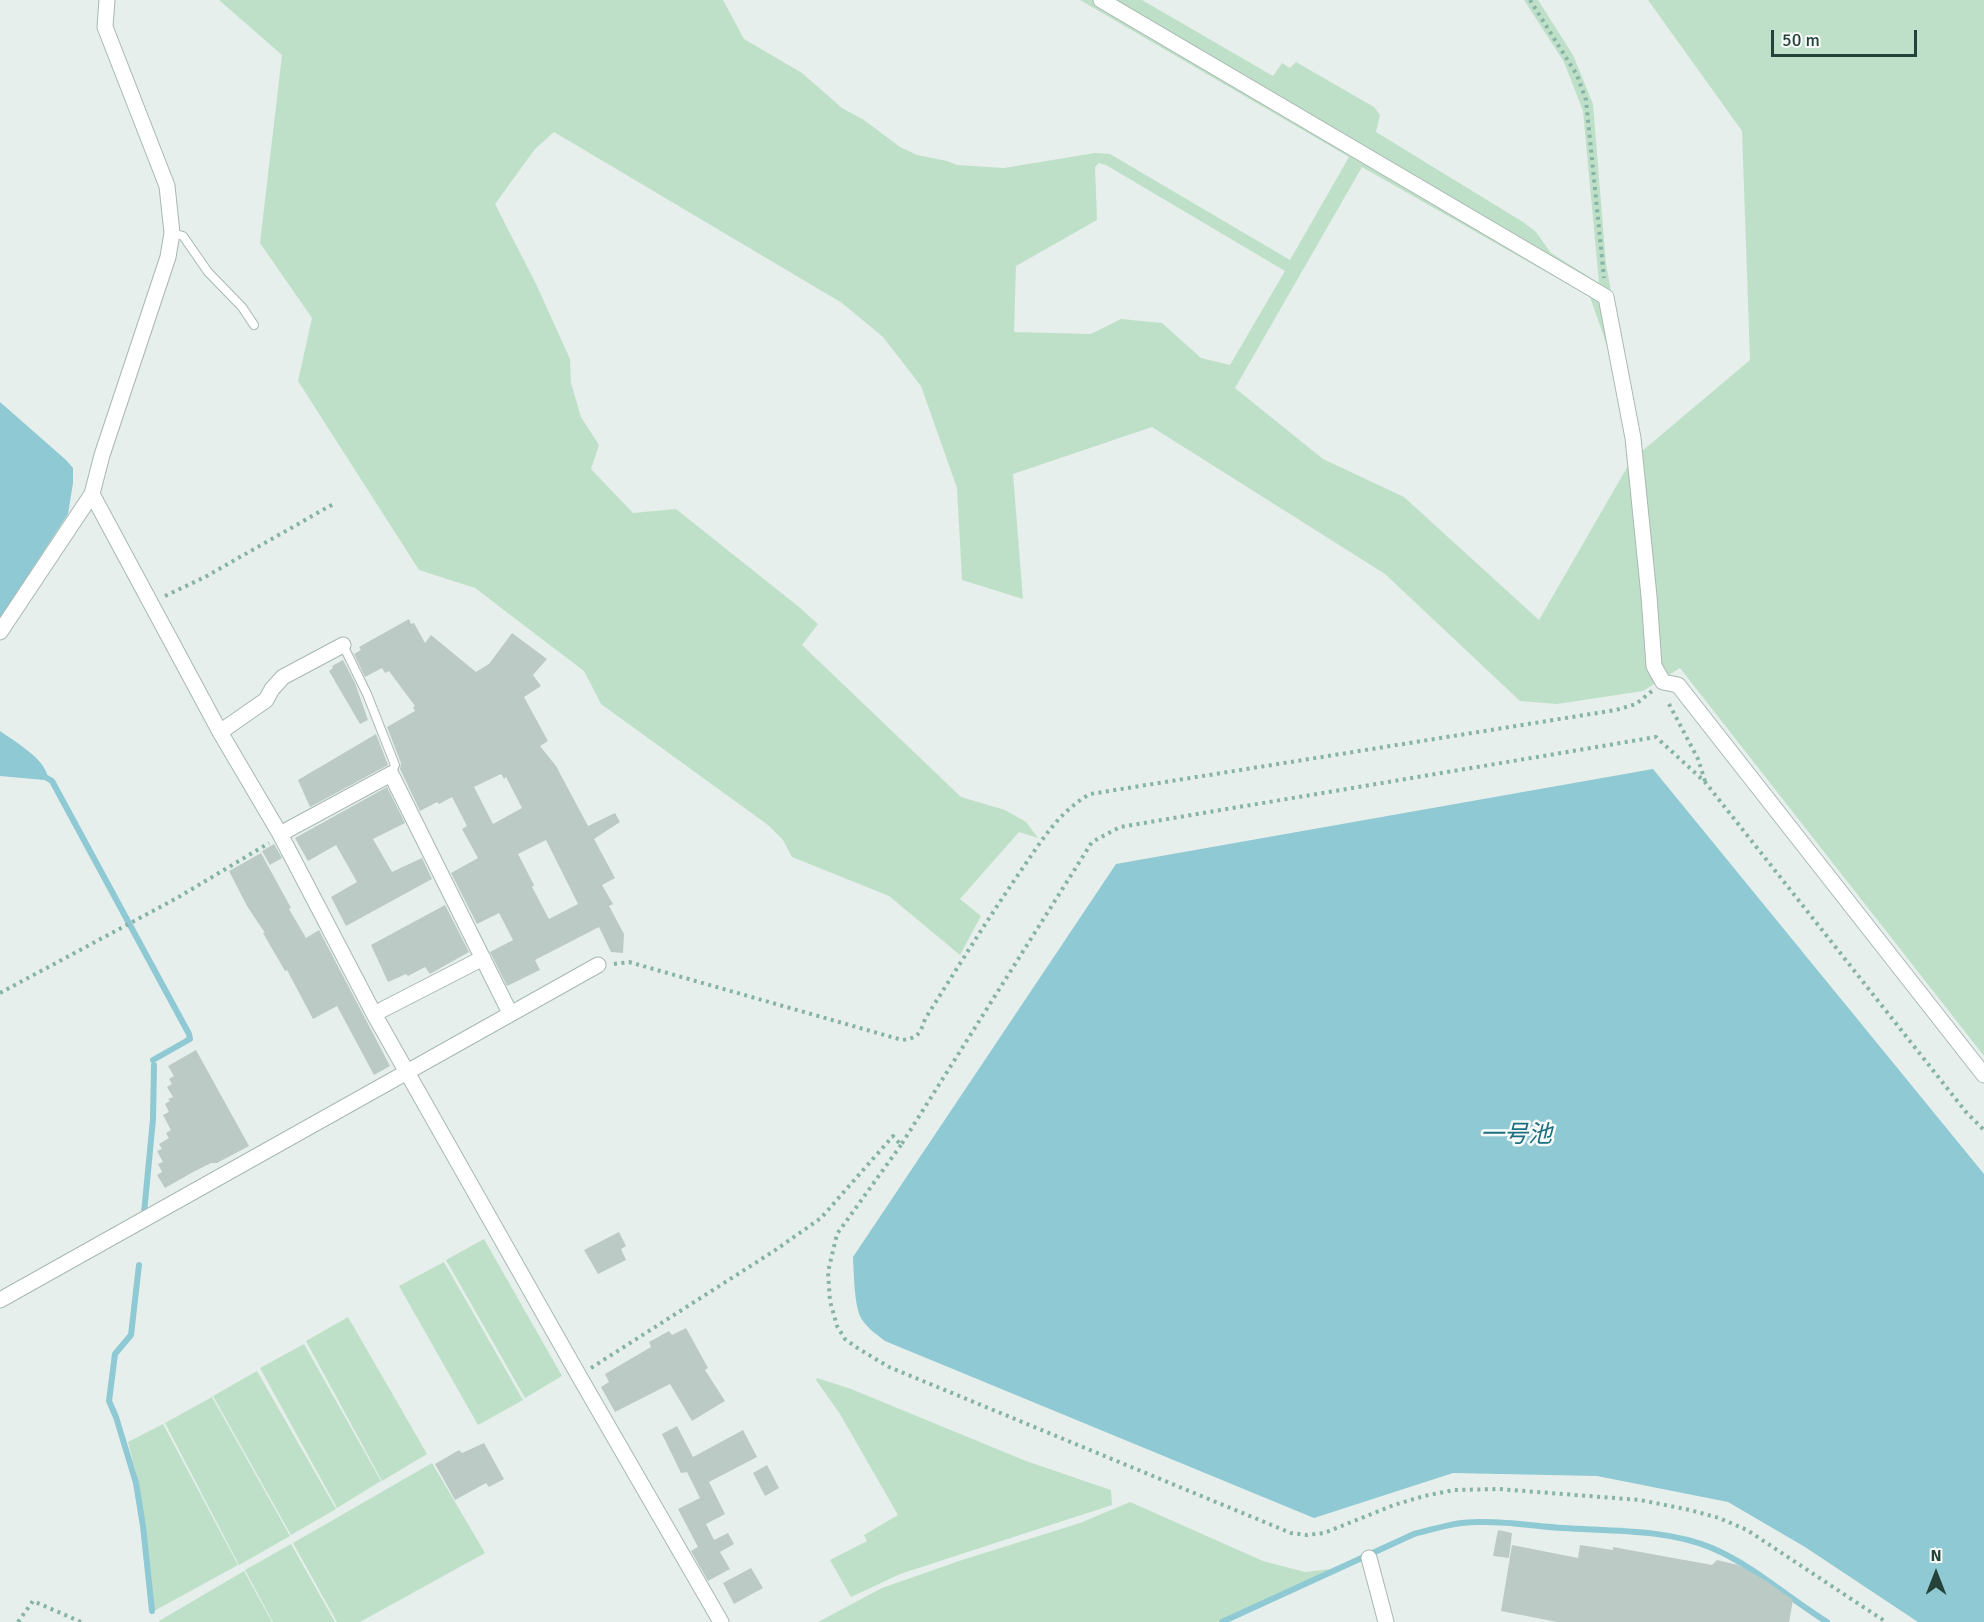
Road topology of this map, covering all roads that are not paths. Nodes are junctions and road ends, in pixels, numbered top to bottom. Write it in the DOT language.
graph roads {
  1 [pos="107,0"];
  2 [pos="1101,0"];
  3 [pos="172,234"];
  4 [pos="254,325"];
  5 [pos="92,494"];
  6 [pos="0,632"];
  7 [pos="342,645"];
  8 [pos="220,732"];
  9 [pos="391,774"];
  10 [pos="280,834"];
  11 [pos="483,958"];
  12 [pos="598,965"];
  13 [pos="510,1013"];
  14 [pos="374,1014"];
  15 [pos="407,1070"];
  16 [pos="1984,1074"];
  17 [pos="0,1300"];
  18 [pos="1369,1558"];
  19 [pos="721,1622"];
  20 [pos="1386,1622"];
  1 -- 3 [label="street"];
  2 -- 16 [label="street"];
  3 -- 4 [label="lane"];
  3 -- 5 [label="street"];
  5 -- 6 [label="street"];
  5 -- 8 [label="street"];
  7 -- 8 [label="street"];
  7 -- 9 [label="lane"];
  8 -- 10 [label="street"];
  9 -- 10 [label="street"];
  9 -- 11 [label="street"];
  10 -- 14 [label="street"];
  11 -- 13 [label="street"];
  11 -- 14 [label="street"];
  12 -- 13 [label="street"];
  13 -- 15 [label="street"];
  14 -- 15 [label="street"];
  15 -- 17 [label="street"];
  15 -- 19 [label="street"];
  18 -- 20 [label="street"];
}
